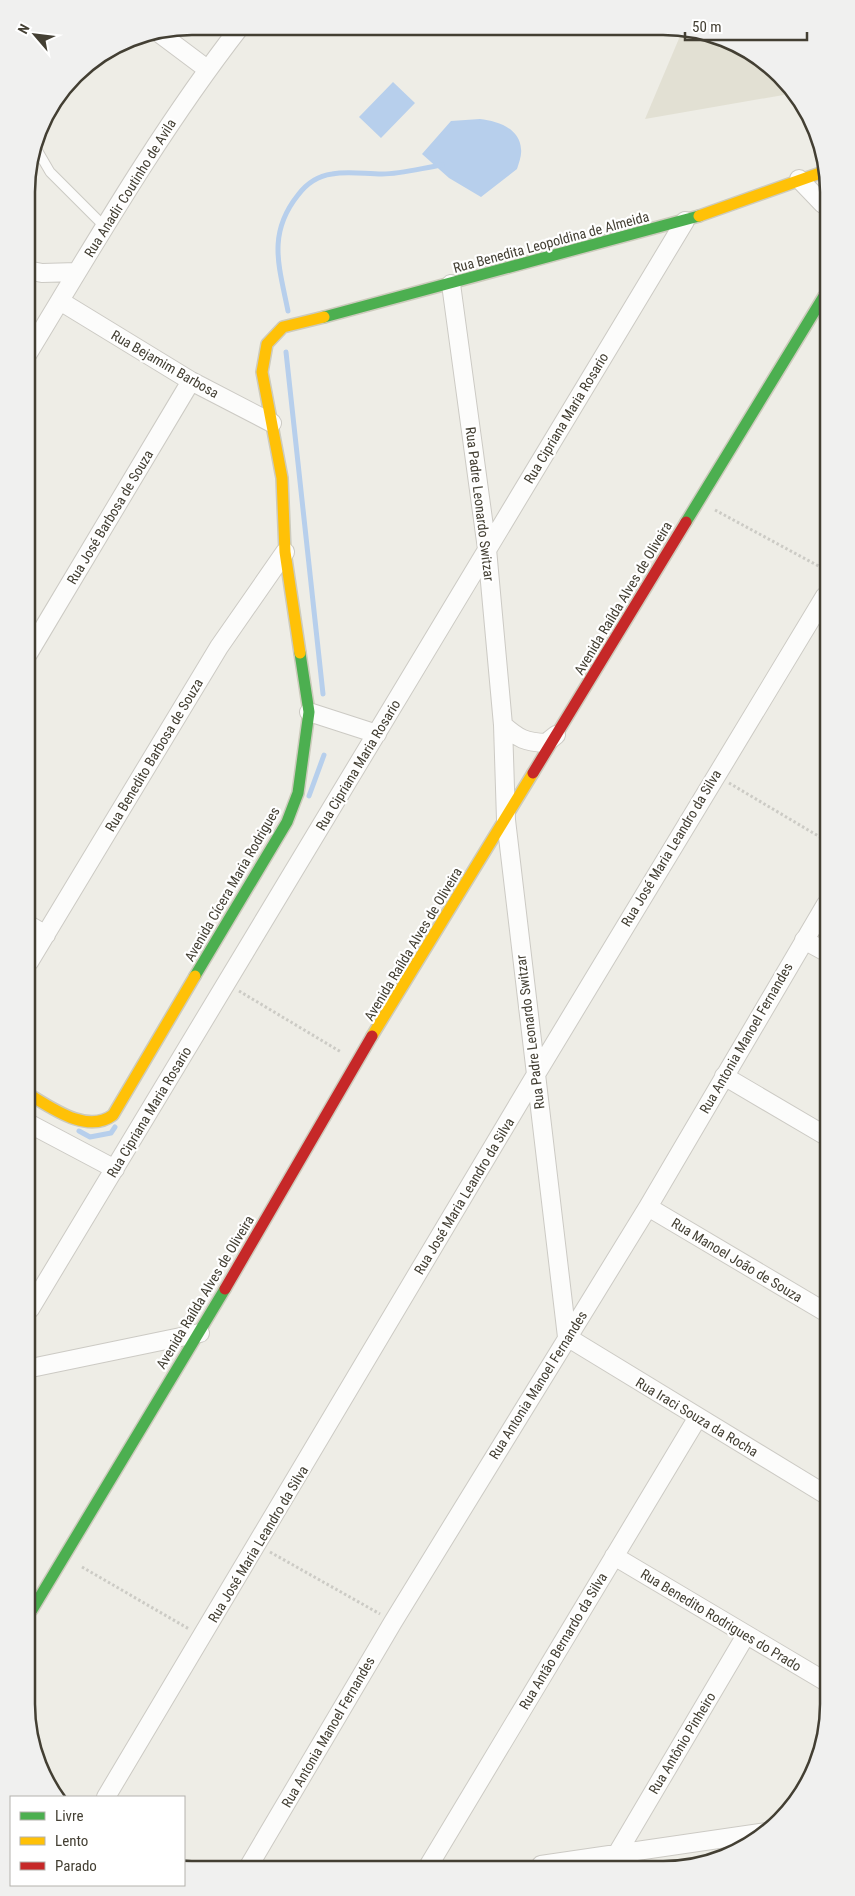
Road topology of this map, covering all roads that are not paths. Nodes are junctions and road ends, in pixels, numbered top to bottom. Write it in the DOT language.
graph roads {
  1 [pos="233,35"];
  2 [pos="165,37"];
  3 [pos="207,69"];
  4 [pos="39,154"];
  5 [pos="819,173"];
  6 [pos="799,179"];
  7 [pos="820,201"];
  8 [pos="685,221"];
  9 [pos="104,226"];
  10 [pos="35,272"];
  11 [pos="77,272"];
  12 [pos="451,284"];
  13 [pos="60,301"];
  14 [pos="820,303"];
  15 [pos="283,327"];
  16 [pos="35,341"];
  17 [pos="192,381"];
  18 [pos="272,423"];
  19 [pos="486,549"];
  20 [pos="284,552"];
  21 [pos="820,603"];
  22 [pos="35,642"];
  23 [pos="310,712"];
  24 [pos="503,725"];
  25 [pos="377,734"];
  26 [pos="556,735"];
  27 [pos="506,820"];
  28 [pos="820,914"];
  29 [pos="35,929"];
  30 [pos="46,935"];
  31 [pos="804,940"];
  32 [pos="820,949"];
  33 [pos="35,952"];
  34 [pos="535,1076"];
  35 [pos="724,1076"];
  36 [pos="35,1098"];
  37 [pos="35,1127"];
  38 [pos="820,1132"];
  39 [pos="115,1170"];
  40 [pos="648,1207"];
  41 [pos="35,1301"];
  42 [pos="820,1309"];
  43 [pos="200,1333"];
  44 [pos="567,1337"];
  45 [pos="35,1367"];
  46 [pos="698,1418"];
  47 [pos="820,1491"];
  48 [pos="614,1556"];
  49 [pos="35,1605"];
  50 [pos="746,1635"];
  51 [pos="820,1678"];
  52 [pos="107,1796"];
  53 [pos="751,1834"];
  54 [pos="618,1852"];
  55 [pos="252,1861"];
  56 [pos="431,1861"];
  57 [pos="565,1861"];
  1 -- 3 [label="street, Rua Anadir Coutinho de Avila"];
  2 -- 3 [label="street"];
  3 -- 9 [label="street, Rua Anadir Coutinho de Avila"];
  4 -- 9 [label="lane"];
  5 -- 6 [label="street, Rua Benedita Leopoldina de Almeida"];
  6 -- 7 [label="street"];
  6 -- 8 [label="street, Rua Benedita Leopoldina de Almeida"];
  8 -- 12 [label="street, Rua Benedita Leopoldina de Almeida"];
  8 -- 19 [label="street, Rua Cipriana Maria Rosario"];
  9 -- 11 [label="street, Rua Anadir Coutinho de Avila"];
  10 -- 11 [label="street"];
  11 -- 13 [label="street, Rua Anadir Coutinho de Avila"];
  12 -- 15 [label="street, Rua Benedita Leopoldina de Almeida"];
  12 -- 19 [label="street, Rua Padre Leonardo Switzar"];
  13 -- 16 [label="street, Rua Anadir Coutinho de Avila"];
  13 -- 17 [label="street, Rua Bejamim Barbosa"];
  14 -- 26 [label="street, Avenida Raílda Alves de Oliveira"];
  15 -- 18 [label="street, Avenida Cícera Maria Rodrigues"];
  17 -- 18 [label="street, Rua Bejamim Barbosa"];
  17 -- 22 [label="street, Rua José Barbosa de Souza"];
  18 -- 20 [label="street, Avenida Cícera Maria Rodrigues"];
  19 -- 24 [label="street, Rua Padre Leonardo Switzar"];
  19 -- 25 [label="street, Rua Cipriana Maria Rosario"];
  20 -- 23 [label="street, Avenida Cícera Maria Rodrigues"];
  20 -- 30 [label="street, Rua Benedito Barbosa de Souza"];
  21 -- 34 [label="street, Rua José Maria Leandro da Silva"];
  23 -- 25 [label="street"];
  23 -- 36 [label="street, Avenida Cícera Maria Rodrigues"];
  24 -- 26 [label="street"];
  24 -- 27 [label="street, Rua Padre Leonardo Switzar"];
  25 -- 39 [label="street, Rua Cipriana Maria Rosario"];
  26 -- 27 [label="street, Avenida Raílda Alves de Oliveira"];
  27 -- 34 [label="street, Rua Padre Leonardo Switzar"];
  27 -- 43 [label="street, Avenida Raílda Alves de Oliveira"];
  28 -- 31 [label="street, Rua Antonia Manoel Fernandes"];
  29 -- 30 [label="street"];
  30 -- 33 [label="street, Rua Benedito Barbosa de Souza"];
  31 -- 32 [label="street"];
  31 -- 35 [label="street, Rua Antonia Manoel Fernandes"];
  34 -- 44 [label="street, Rua Padre Leonardo Switzar"];
  34 -- 52 [label="street, Rua José Maria Leandro da Silva"];
  35 -- 38 [label="street"];
  35 -- 40 [label="street, Rua Antonia Manoel Fernandes"];
  37 -- 39 [label="street"];
  39 -- 41 [label="street, Rua Cipriana Maria Rosario"];
  40 -- 42 [label="street, Rua Manoel João de Souza"];
  40 -- 44 [label="street, Rua Antonia Manoel Fernandes"];
  43 -- 45 [label="street"];
  43 -- 49 [label="street, Avenida Raílda Alves de Oliveira"];
  44 -- 46 [label="street, Rua Iraci Souza da Rocha"];
  44 -- 55 [label="street, Rua Antonia Manoel Fernandes"];
  46 -- 47 [label="street, Rua Iraci Souza da Rocha"];
  46 -- 48 [label="street, Rua Antão Bernardo da Silva"];
  48 -- 50 [label="street, Rua Benedito Rodrigues do Prado"];
  48 -- 56 [label="street, Rua Antão Bernardo da Silva"];
  50 -- 51 [label="street, Rua Benedito Rodrigues do Prado"];
  50 -- 54 [label="street, Rua Antônio Pinheiro"];
  53 -- 54 [label="street"];
  54 -- 57 [label="street"];
}
